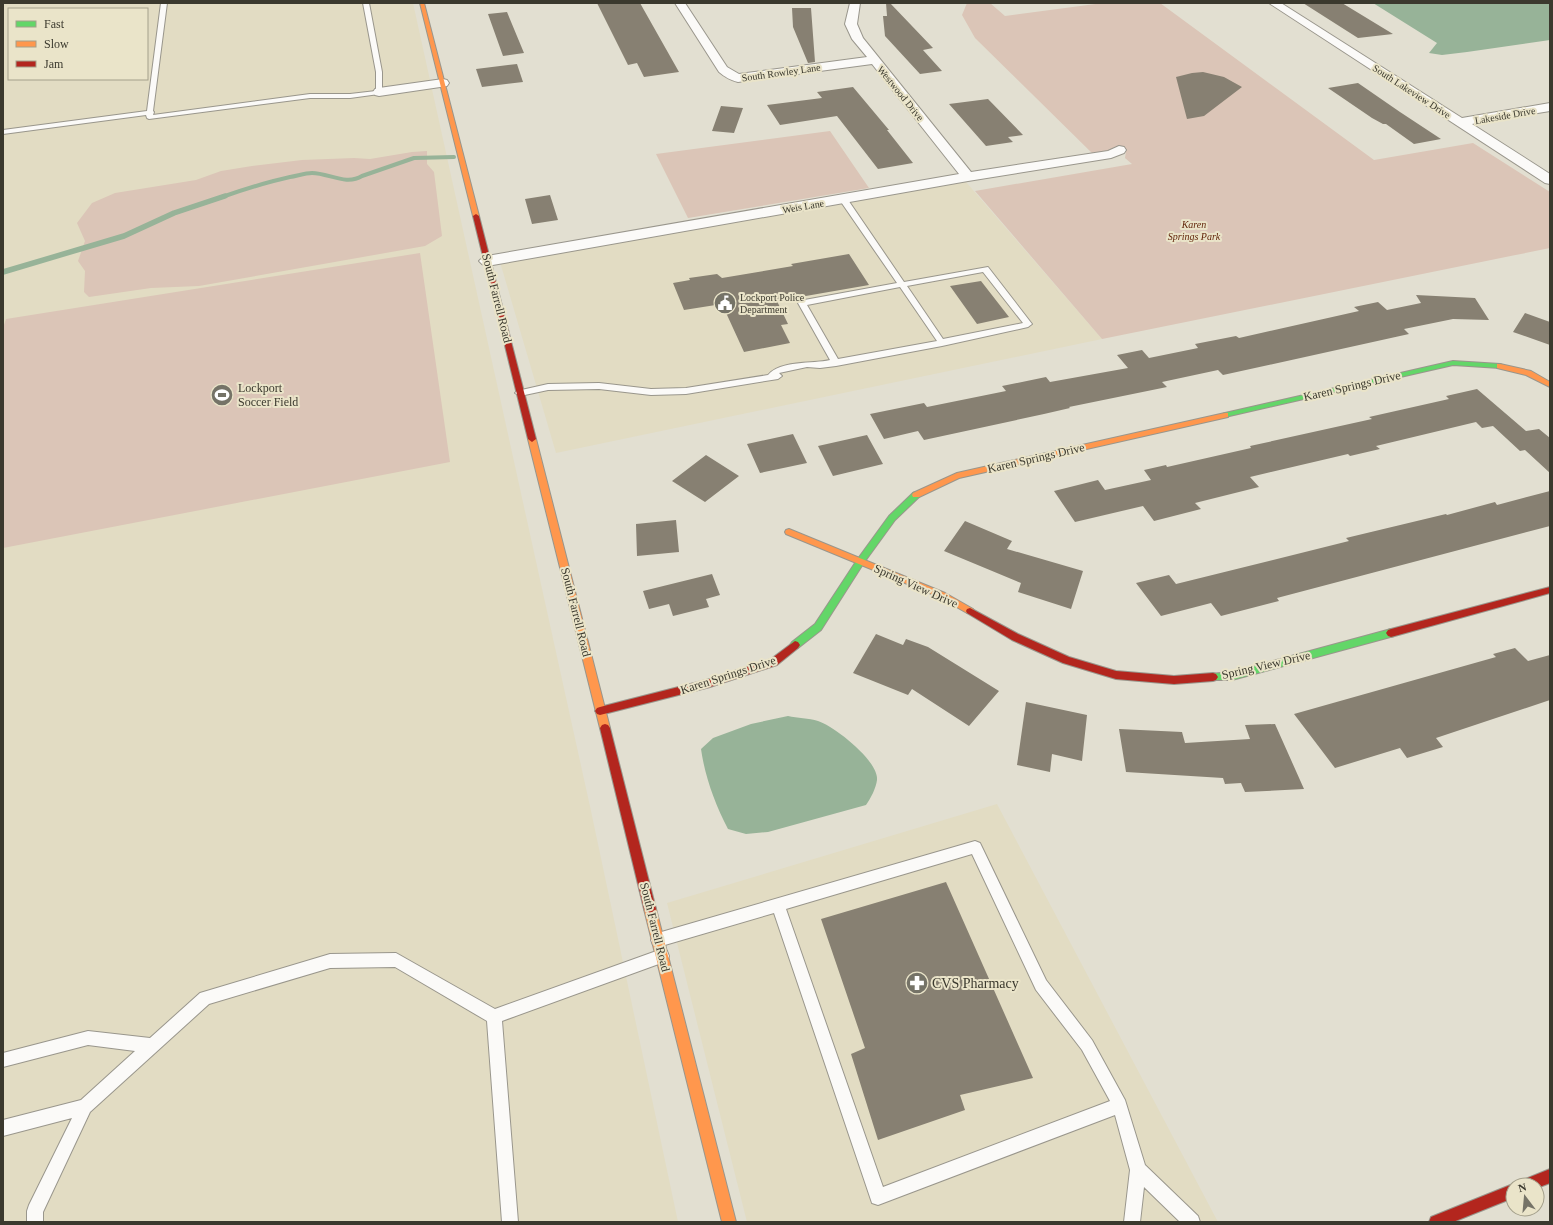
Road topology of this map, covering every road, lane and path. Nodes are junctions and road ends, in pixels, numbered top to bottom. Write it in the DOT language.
graph roads {
  1 [pos="164,3"];
  2 [pos="366,3"];
  3 [pos="422,3"];
  4 [pos="680,3"];
  5 [pos="855,3"];
  6 [pos="1274,3"];
  7 [pos="873,60"];
  8 [pos="443,83"];
  9 [pos="379,92"];
  10 [pos="1550,107"];
  11 [pos="151,112"];
  12 [pos="1461,122"];
  13 [pos="3,132"];
  14 [pos="1119,150"];
  15 [pos="968,176"];
  16 [pos="1550,180"];
  17 [pos="843,199"];
  18 [pos="487,261"];
  19 [pos="902,285"];
  20 [pos="941,342"];
  21 [pos="836,363"];
  22 [pos="1550,386"];
  23 [pos="520,393"];
  24 [pos="789,532"];
  25 [pos="860,562"];
  26 [pos="1550,590"];
  27 [pos="600,711"];
  28 [pos="778,905"];
  29 [pos="658,940"];
  30 [pos="662,956"];
  31 [pos="494,1017"];
  32 [pos="152,1046"];
  33 [pos="3,1060"];
  34 [pos="1120,1105"];
  35 [pos="85,1107"];
  36 [pos="3,1128"];
  37 [pos="1138,1170"];
  38 [pos="1505,1194"];
  39 [pos="35,1222"];
  40 [pos="510,1222"];
  41 [pos="729,1222"];
  42 [pos="1132,1222"];
  43 [pos="1192,1222"];
  44 [pos="1436,1222"];
  1 -- 11 [label="lane"];
  2 -- 9 [label="lane"];
  3 -- 8 [label="street, South Farrell Road"];
  4 -- 7 [label="street, South Rowley Lane"];
  5 -- 7 [label="street, Westwood Drive"];
  6 -- 12 [label="street, South Lakeview Drive"];
  7 -- 15 [label="street, Westwood Drive"];
  8 -- 9 [label="street"];
  8 -- 18 [label="street, South Farrell Road"];
  9 -- 11 [label="lane"];
  10 -- 12 [label="street, Lakeside Drive"];
  11 -- 13 [label="lane"];
  12 -- 16 [label="street, South Lakeview Drive"];
  14 -- 15 [label="street, Weis Lane"];
  15 -- 17 [label="street, Weis Lane"];
  17 -- 18 [label="street, Weis Lane"];
  17 -- 19 [label="lane"];
  18 -- 23 [label="street, South Farrell Road"];
  19 -- 20 [label="lane"];
  19 -- 20 [label="lane"];
  19 -- 21 [label="lane"];
  20 -- 21 [label="lane"];
  21 -- 23 [label="lane"];
  22 -- 25 [label="street, Karen Springs Drive"];
  23 -- 27 [label="street, South Farrell Road"];
  24 -- 25 [label="street, Spring View Drive"];
  25 -- 26 [label="street, Spring View Drive"];
  25 -- 27 [label="street, Karen Springs Drive"];
  27 -- 29 [label="street, South Farrell Road"];
  28 -- 29 [label="lane"];
  28 -- 34 [label="lane"];
  28 -- 34 [label="lane"];
  29 -- 30 [label="street, South Farrell Road"];
  30 -- 31 [label="lane"];
  30 -- 41 [label="street, South Farrell Road"];
  31 -- 32 [label="lane"];
  31 -- 40 [label="lane"];
  32 -- 33 [label="lane"];
  32 -- 35 [label="lane"];
  34 -- 37 [label="lane"];
  35 -- 36 [label="lane"];
  35 -- 39 [label="lane"];
  37 -- 42 [label="lane"];
  37 -- 43 [label="lane"];
  38 -- 44 [label="street"];
}
